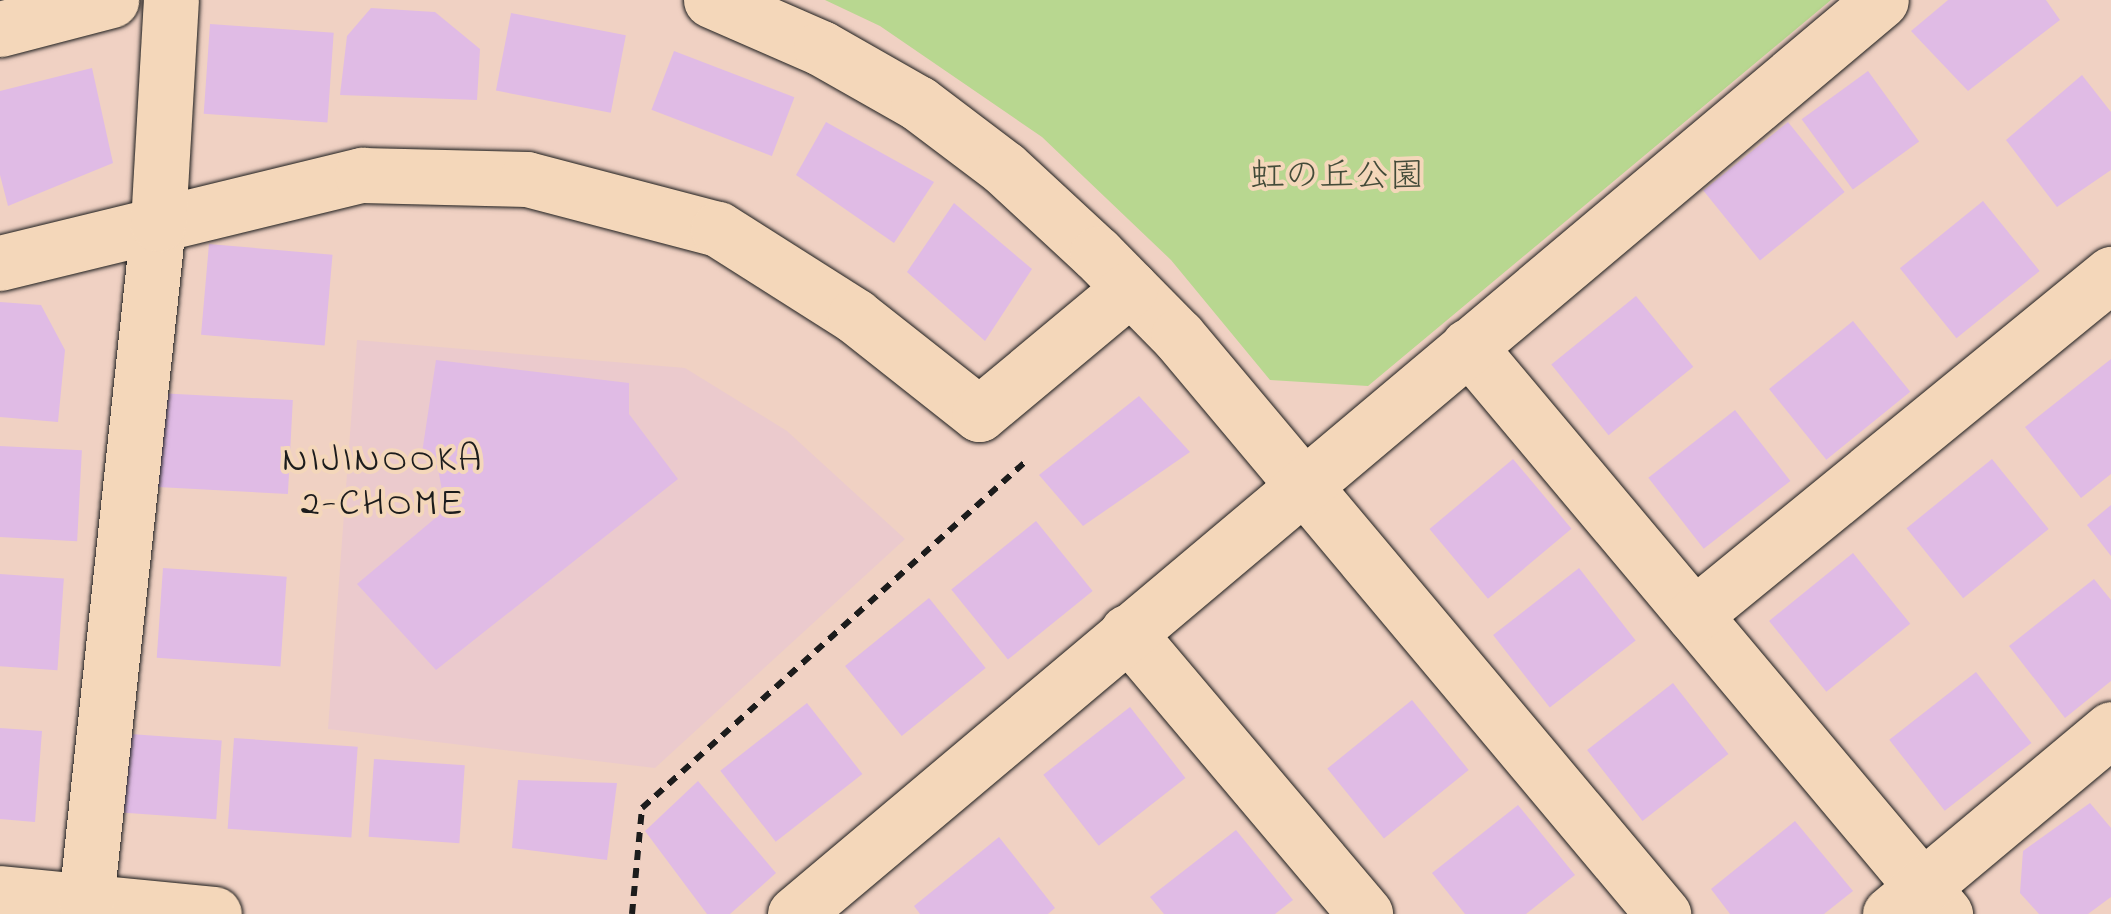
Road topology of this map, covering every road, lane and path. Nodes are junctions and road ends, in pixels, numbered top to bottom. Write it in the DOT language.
graph roads {
  1 [pos="110,0"];
  2 [pos="171,0"];
  3 [pos="711,0"];
  4 [pos="1881,0"];
  5 [pos="0,29"];
  6 [pos="158,224"];
  7 [pos="0,263"];
  8 [pos="2111,274"];
  9 [pos="1130,288"];
  10 [pos="1468,346"];
  11 [pos="1032,456"];
  12 [pos="1302,485"];
  13 [pos="1694,615"];
  14 [pos="1127,632"];
  15 [pos="2111,728"];
  16 [pos="0,893"];
  17 [pos="86,901"];
  18 [pos="1919,905"];
  19 [pos="1355,910"];
  20 [pos="214,914"];
  21 [pos="632,914"];
  22 [pos="795,914"];
  23 [pos="1663,914"];
  1 -- 5 [label="street"];
  2 -- 6 [label="street"];
  3 -- 9 [label="street"];
  4 -- 10 [label="street"];
  6 -- 7 [label="street"];
  6 -- 9 [label="street"];
  6 -- 17 [label="street"];
  8 -- 13 [label="street"];
  9 -- 12 [label="street"];
  10 -- 12 [label="street"];
  10 -- 13 [label="street"];
  11 -- 21 [label="path"];
  12 -- 14 [label="street"];
  12 -- 23 [label="street"];
  13 -- 18 [label="street"];
  14 -- 19 [label="street"];
  14 -- 22 [label="street"];
  15 -- 18 [label="street"];
  16 -- 17 [label="street"];
  17 -- 20 [label="street"];
}
